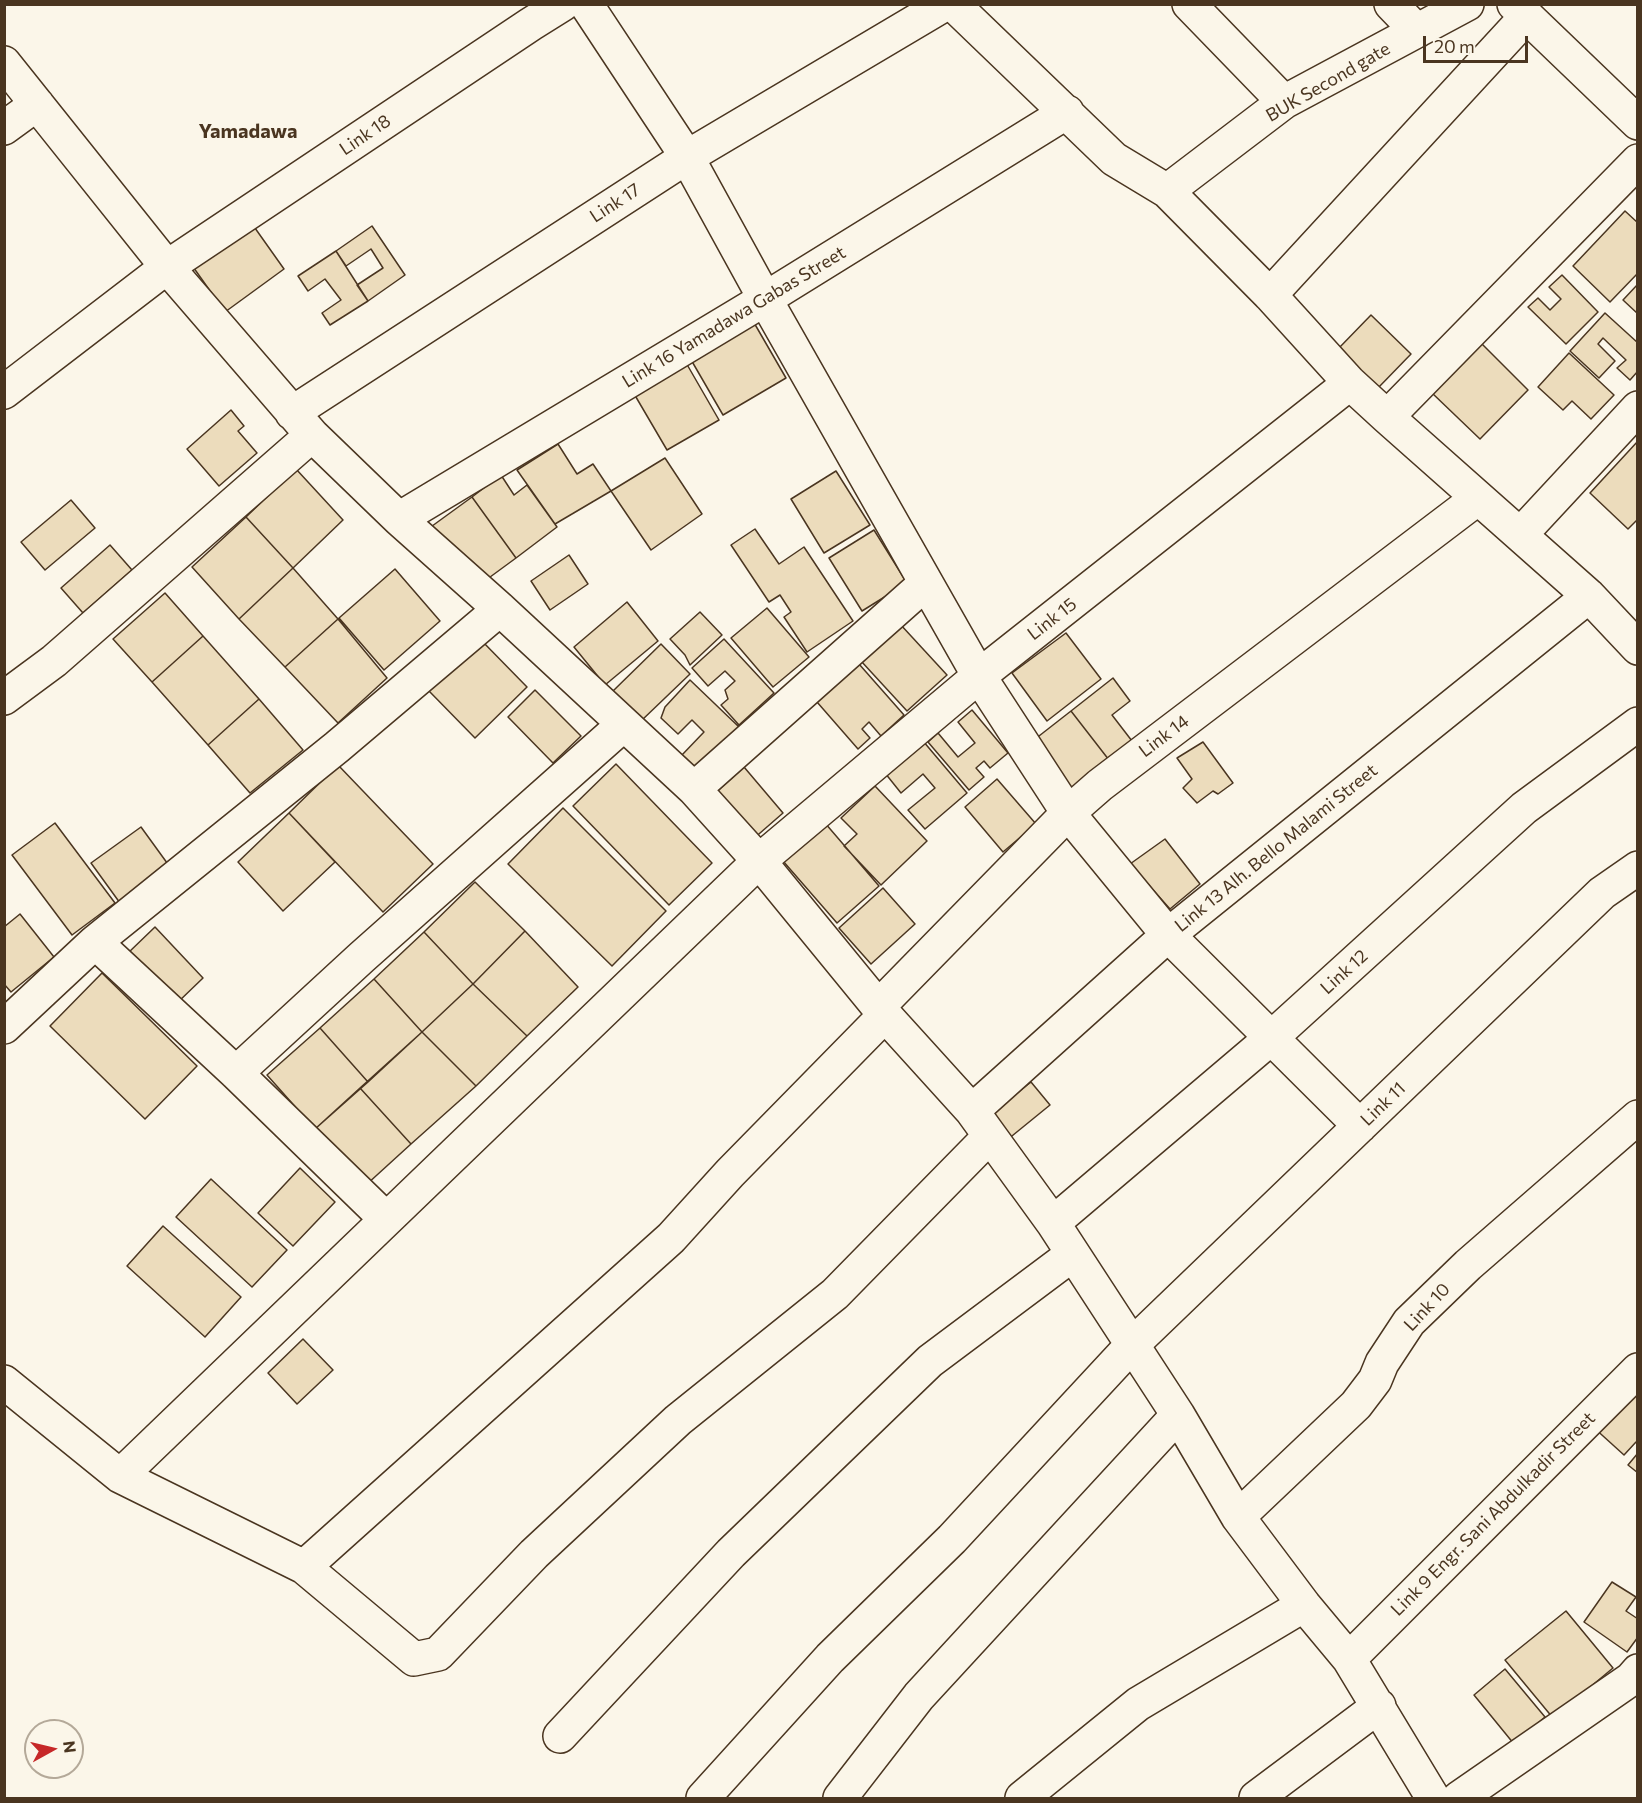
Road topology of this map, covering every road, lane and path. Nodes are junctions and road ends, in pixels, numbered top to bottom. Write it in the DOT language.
graph roads {
  1 [pos="563,4"];
  2 [pos="586,4"];
  3 [pos="945,4"];
  4 [pos="953,4"];
  5 [pos="1190,4"];
  6 [pos="1391,4"];
  7 [pos="1467,4"];
  8 [pos="1520,10"];
  9 [pos="525,14"];
  10 [pos="1417,31"];
  11 [pos="4,63"];
  12 [pos="1284,102"];
  13 [pos="37,104"];
  14 [pos="1067,112"];
  15 [pos="1638,123"];
  16 [pos="4,128"];
  17 [pos="687,157"];
  18 [pos="1638,161"];
  19 [pos="1167,191"];
  20 [pos="167,267"];
  21 [pos="1270,295"];
  22 [pos="765,299"];
  23 [pos="1350,383"];
  24 [pos="4,392"];
  25 [pos="1638,408"];
  26 [pos="1387,417"];
  27 [pos="302,424"];
  28 [pos="1478,498"];
  29 [pos="399,519"];
  30 [pos="1521,534"];
  31 [pos="926,583"];
  32 [pos="1589,596"];
  33 [pos="500,609"];
  34 [pos="1638,648"];
  35 [pos="980,676"];
  36 [pos="4,698"];
  37 [pos="1638,724"];
  38 [pos="623,725"];
  39 [pos="694,789"];
  40 [pos="1068,813"];
  41 [pos="759,861"];
  42 [pos="1638,868"];
  43 [pos="1168,935"];
  44 [pos="95,942"];
  45 [pos="10,1011"];
  46 [pos="882,1011"];
  47 [pos="1272,1038"];
  48 [pos="236,1073"];
  49 [pos="1638,1117"];
  50 [pos="981,1124"];
  51 [pos="1360,1126"];
  52 [pos="386,1220"];
  53 [pos="1053,1223"];
  54 [pos="1073,1254"];
  55 [pos="1132,1345"];
  56 [pos="1638,1370"];
  57 [pos="4,1382"];
  58 [pos="1178,1414"];
  59 [pos="120,1476"];
  60 [pos="1238,1517"];
  61 [pos="304,1567"];
  62 [pos="1304,1605"];
  63 [pos="1349,1659"];
  64 [pos="1638,1671"];
  65 [pos="1379,1706"];
  66 [pos="560,1736"];
  67 [pos="703,1798"];
  68 [pos="840,1798"];
  69 [pos="1022,1798"];
  70 [pos="1256,1798"];
  71 [pos="1433,1798"];
  72 [pos="1459,1798"];
  1 -- 9 [label="street, Link 18"];
  2 -- 17 [label="street"];
  3 -- 17 [label="street, Link 17"];
  4 -- 14 [label="street"];
  5 -- 12 [label="street"];
  6 -- 10 [label="street"];
  7 -- 10 [label="street, BUK Second gate"];
  8 -- 15 [label="street"];
  8 -- 21 [label="street"];
  9 -- 20 [label="street, Link 18"];
  10 -- 12 [label="street, BUK Second gate"];
  11 -- 13 [label="street"];
  12 -- 19 [label="street, BUK Second gate"];
  13 -- 16 [label="street"];
  13 -- 20 [label="street"];
  14 -- 19 [label="street"];
  14 -- 22 [label="street, Link 16 Yamadawa Gabas Street"];
  17 -- 22 [label="street"];
  17 -- 27 [label="street, Link 17"];
  18 -- 26 [label="street"];
  19 -- 21 [label="street"];
  20 -- 24 [label="street, Link 18"];
  20 -- 27 [label="street"];
  21 -- 23 [label="street"];
  22 -- 29 [label="street, Link 16 Yamadawa Gabas Street"];
  22 -- 31 [label="street"];
  23 -- 26 [label="street"];
  23 -- 35 [label="street, Link 15"];
  25 -- 30 [label="street"];
  26 -- 28 [label="street"];
  27 -- 29 [label="street"];
  27 -- 36 [label="street, Link 17"];
  28 -- 30 [label="street"];
  28 -- 40 [label="street, Link 14"];
  29 -- 33 [label="street"];
  30 -- 32 [label="street"];
  31 -- 35 [label="street"];
  31 -- 39 [label="street"];
  32 -- 34 [label="street"];
  32 -- 43 [label="street, Link 13 Alh. Bello Malami Street"];
  33 -- 38 [label="street"];
  33 -- 44 [label="street"];
  35 -- 40 [label="street"];
  35 -- 41 [label="street, Link 15"];
  37 -- 47 [label="street, Link 12"];
  38 -- 39 [label="street"];
  38 -- 48 [label="street"];
  39 -- 41 [label="street"];
  40 -- 43 [label="street"];
  40 -- 46 [label="street, Link 14"];
  41 -- 46 [label="street"];
  41 -- 52 [label="street, Link 15"];
  42 -- 51 [label="street, Link 11"];
  43 -- 47 [label="street"];
  43 -- 50 [label="street, Link 13 Alh. Bello Malami Street"];
  44 -- 45 [label="street"];
  44 -- 48 [label="street"];
  46 -- 50 [label="street"];
  46 -- 61 [label="street, Link 14"];
  47 -- 51 [label="street"];
  47 -- 53 [label="street, Link 12"];
  48 -- 52 [label="street"];
  49 -- 60 [label="street, Link 10"];
  50 -- 53 [label="street"];
  50 -- 61 [label="street, Link 13 Alh. Bello Malami Street"];
  51 -- 55 [label="street, Link 11"];
  52 -- 59 [label="street, Link 15"];
  53 -- 54 [label="street"];
  54 -- 55 [label="street"];
  54 -- 66 [label="street"];
  55 -- 58 [label="street"];
  55 -- 67 [label="street, Link 11"];
  56 -- 63 [label="street, Link 9 Engr. Sani Abdulkadir Street"];
  57 -- 59 [label="street"];
  58 -- 60 [label="street"];
  58 -- 68 [label="street"];
  59 -- 61 [label="street"];
  60 -- 62 [label="street"];
  62 -- 63 [label="street"];
  62 -- 69 [label="street"];
  63 -- 65 [label="street"];
  64 -- 72 [label="street"];
  65 -- 70 [label="street"];
  65 -- 71 [label="street"];
}
